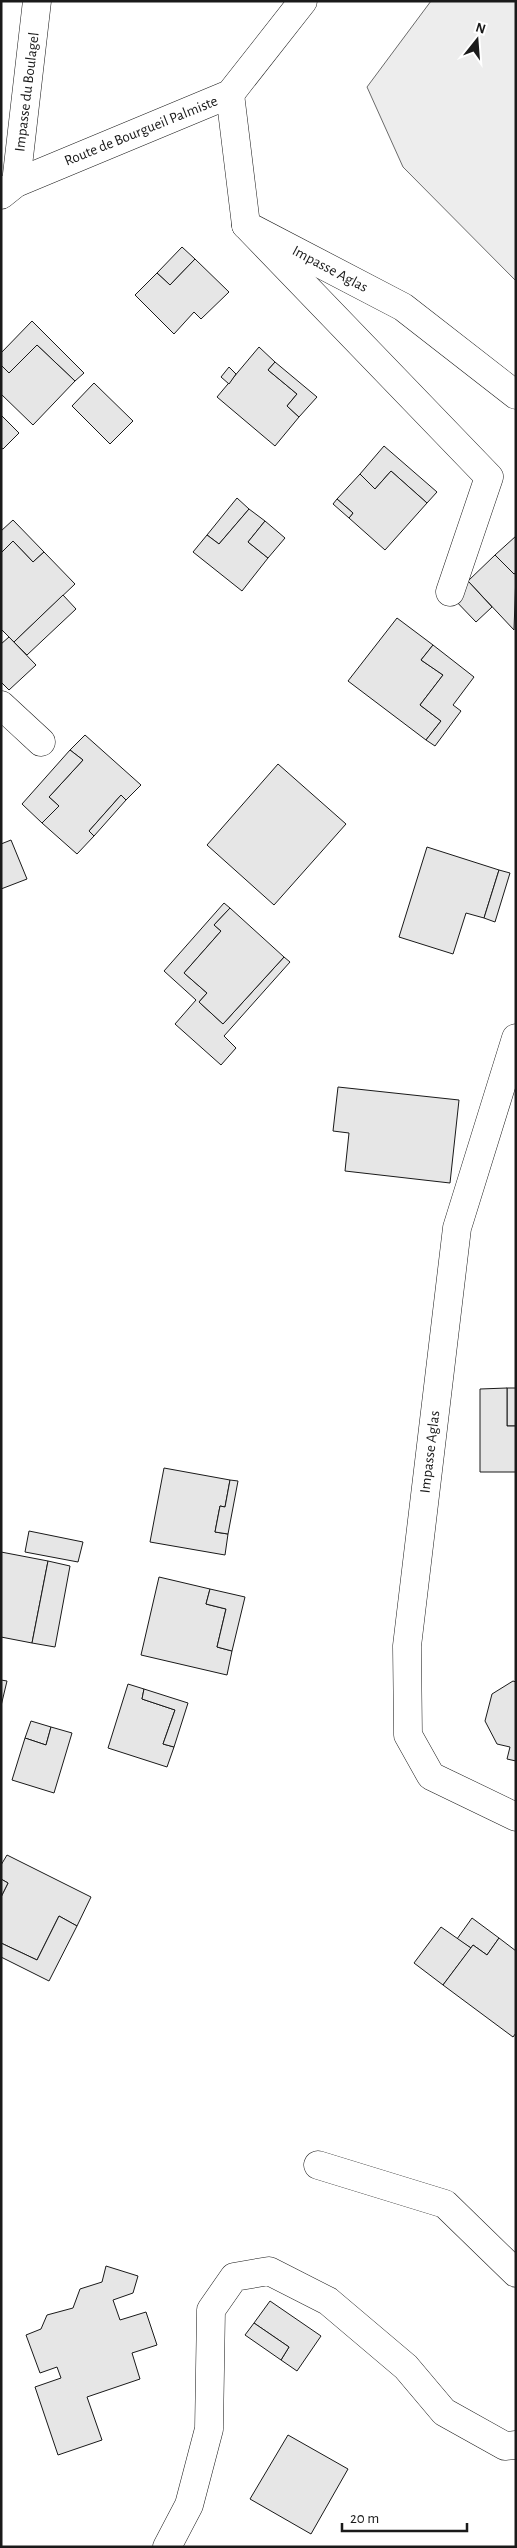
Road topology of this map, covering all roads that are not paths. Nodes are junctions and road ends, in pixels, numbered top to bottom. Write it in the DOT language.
graph roads {
  1 [pos="37,1"];
  2 [pos="303,1"];
  3 [pos="230,94"];
  4 [pos="9,189"];
  5 [pos="246,225"];
  6 [pos="516,395"];
  7 [pos="450,592"];
  8 [pos="1,705"];
  9 [pos="41,742"];
  10 [pos="516,1038"];
  11 [pos="516,1817"];
  12 [pos="318,2165"];
  13 [pos="516,2273"];
  14 [pos="516,2445"];
  15 [pos="167,2547"];
  1 -- 4 [label="street, Impasse du Boulagel"];
  2 -- 3 [label="street, Route de Bourgueil Palmiste"];
  3 -- 4 [label="street, Route de Bourgueil Palmiste"];
  3 -- 5 [label="street"];
  5 -- 6 [label="street, Impasse Aglas"];
  5 -- 7 [label="street"];
  8 -- 9 [label="street"];
  10 -- 11 [label="street, Impasse Aglas"];
  12 -- 13 [label="street"];
  14 -- 15 [label="street"];
}
